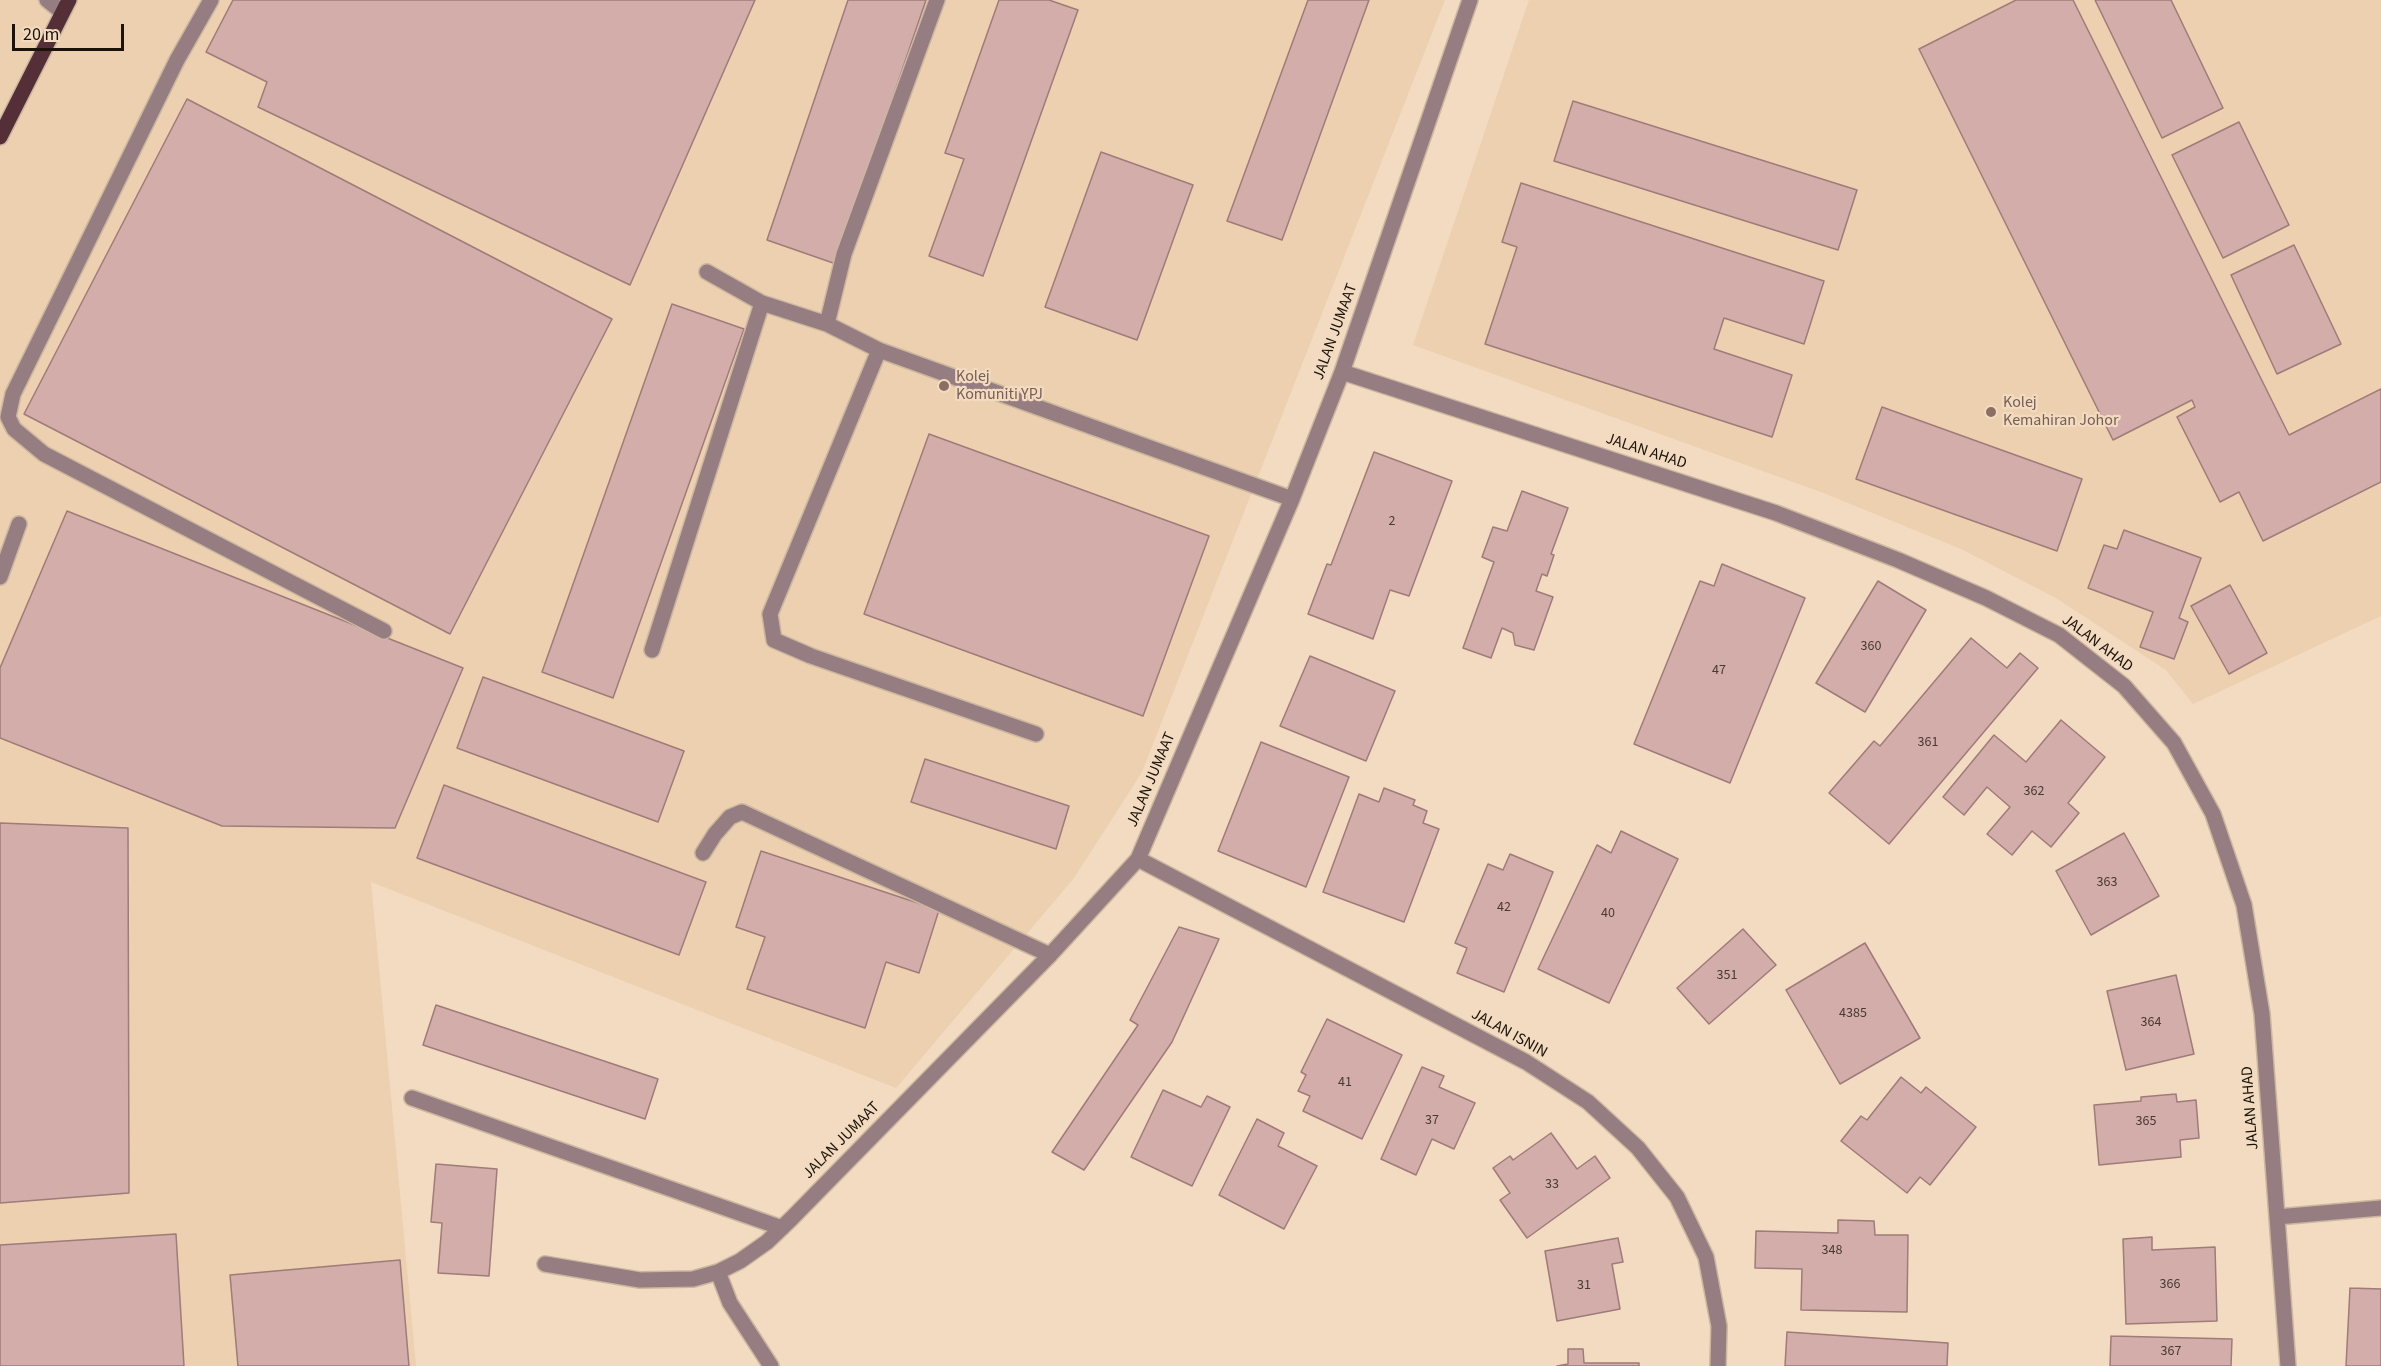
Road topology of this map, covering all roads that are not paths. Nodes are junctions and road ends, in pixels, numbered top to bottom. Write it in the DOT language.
graph roads {
  1 [pos="46,0"];
  2 [pos="211,0"];
  3 [pos="937,0"];
  4 [pos="1470,0"];
  5 [pos="65,6"];
  6 [pos="0,137"];
  7 [pos="707,272"];
  8 [pos="762,303"];
  9 [pos="827,324"];
  10 [pos="879,350"];
  11 [pos="1342,372"];
  12 [pos="1292,499"];
  13 [pos="19,524"];
  14 [pos="0,578"];
  15 [pos="384,631"];
  16 [pos="652,650"];
  17 [pos="1036,734"];
  18 [pos="703,853"];
  19 [pos="1138,859"];
  20 [pos="1050,955"];
  21 [pos="412,1098"];
  22 [pos="2381,1208"];
  23 [pos="2277,1217"];
  24 [pos="782,1228"];
  25 [pos="545,1264"];
  26 [pos="718,1272"];
  27 [pos="771,1366"];
  28 [pos="1718,1366"];
  29 [pos="2289,1366"];
  1 -- 5 [label="street"];
  2 -- 15 [label="street"];
  3 -- 9 [label="street"];
  4 -- 11 [label="street, JALAN JUMAAT"];
  5 -- 6 [label="main road"];
  7 -- 8 [label="street"];
  8 -- 9 [label="street"];
  8 -- 16 [label="street"];
  9 -- 10 [label="street"];
  10 -- 12 [label="street"];
  10 -- 17 [label="street"];
  11 -- 12 [label="street, JALAN JUMAAT"];
  11 -- 23 [label="street, JALAN AHAD"];
  12 -- 19 [label="street, JALAN JUMAAT"];
  13 -- 14 [label="street"];
  18 -- 20 [label="street"];
  19 -- 20 [label="street, JALAN JUMAAT"];
  19 -- 28 [label="street, JALAN ISNIN"];
  20 -- 24 [label="street, JALAN JUMAAT"];
  21 -- 24 [label="street"];
  22 -- 23 [label="street"];
  23 -- 29 [label="street, JALAN AHAD"];
  24 -- 26 [label="street, JALAN JUMAAT"];
  25 -- 26 [label="street, JALAN JUMAAT"];
  26 -- 27 [label="street"];
}
